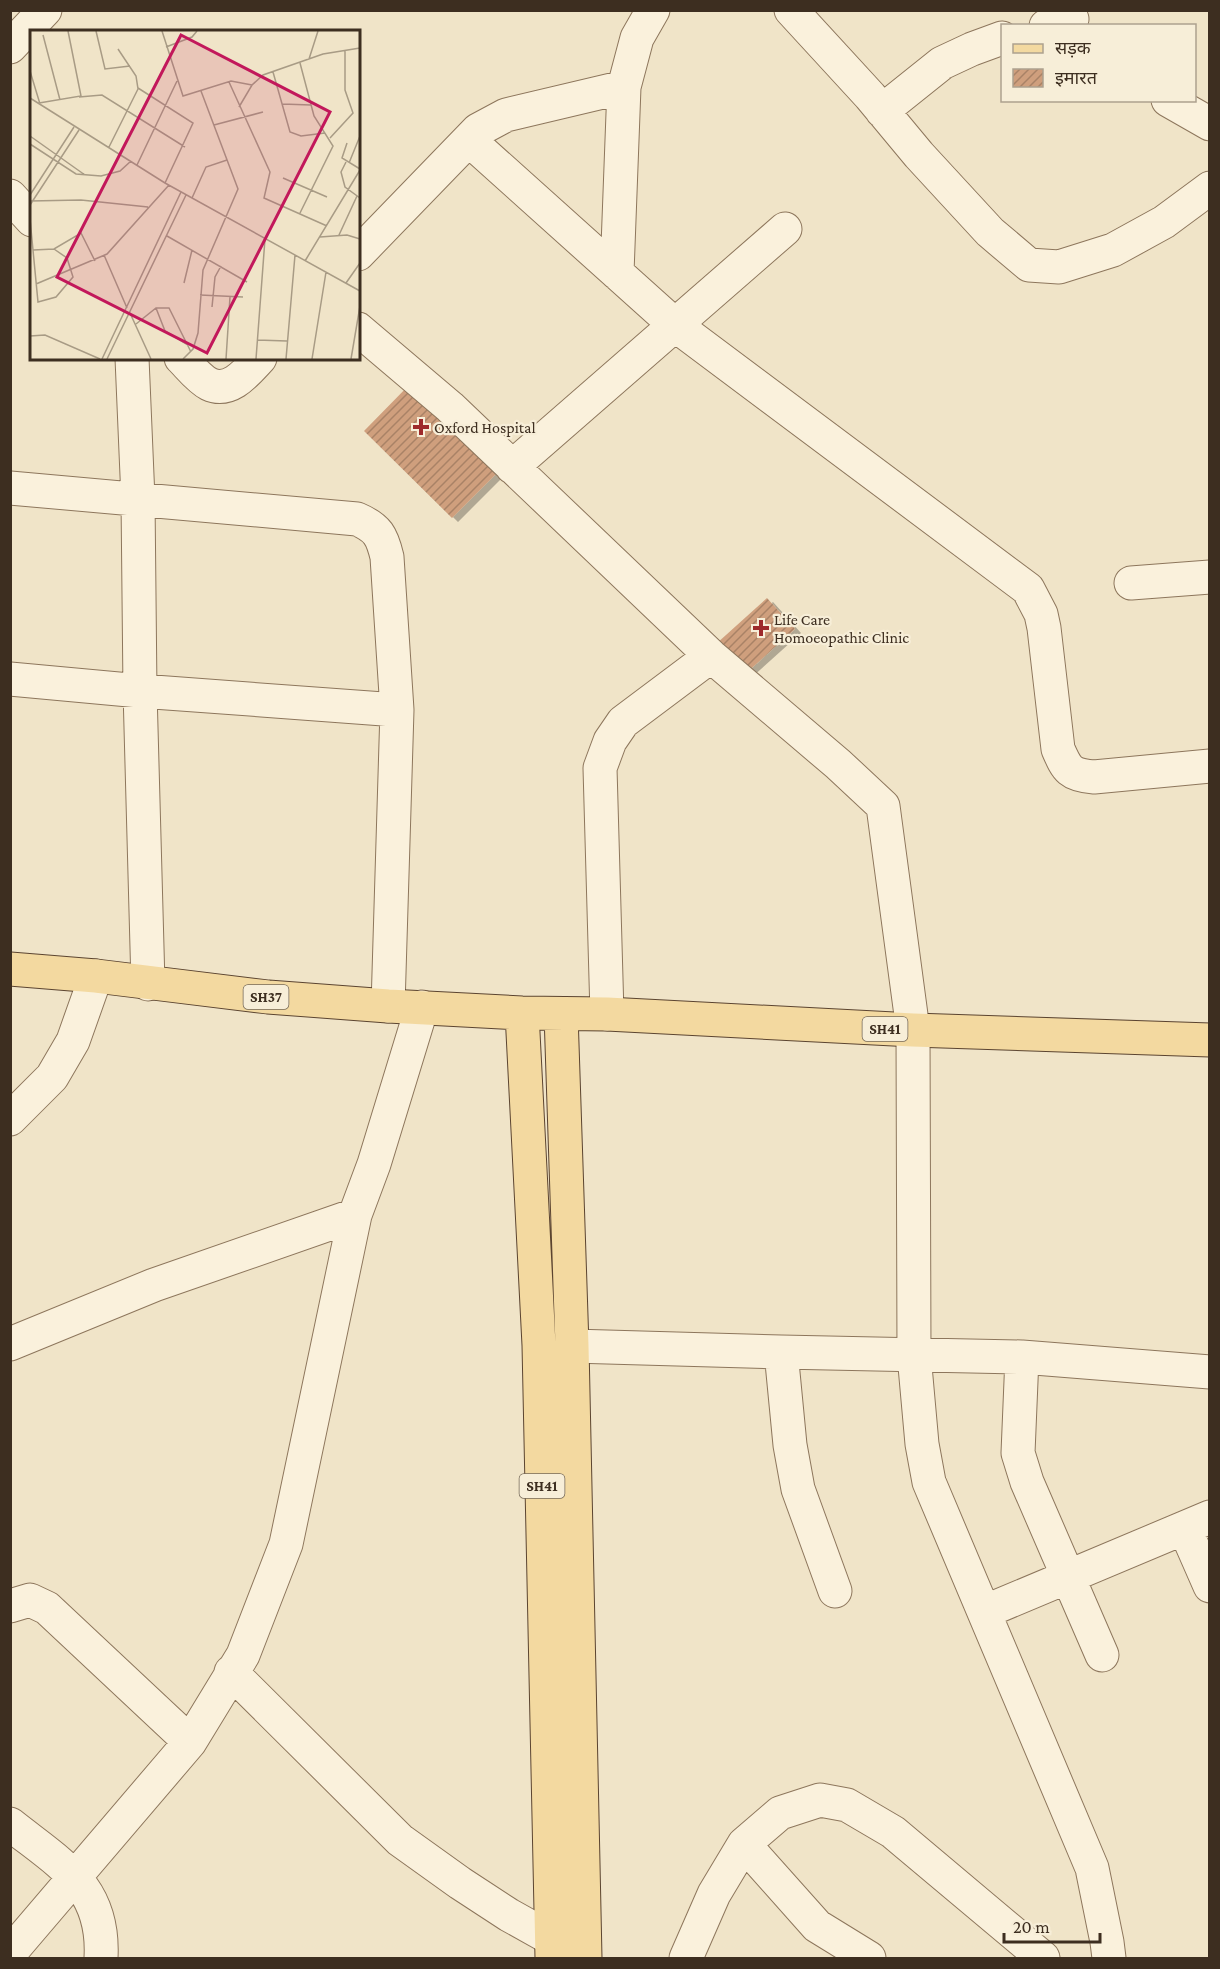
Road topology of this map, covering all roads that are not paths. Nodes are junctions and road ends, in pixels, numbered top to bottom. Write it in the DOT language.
graph roads {
  1 [pos="45,10"];
  2 [pos="653,10"];
  3 [pos="791,10"];
  4 [pos="1001,38"];
  5 [pos="10,47"];
  6 [pos="624,87"];
  7 [pos="1170,102"];
  8 [pos="882,111"];
  9 [pos="1209,124"];
  10 [pos="469,140"];
  11 [pos="1209,188"];
  12 [pos="10,196"];
  13 [pos="30,218"];
  14 [pos="784,229"];
  15 [pos="360,252"];
  16 [pos="617,273"];
  17 [pos="675,325"];
  18 [pos="360,331"];
  19 [pos="132,360"];
  20 [pos="184,360"];
  21 [pos="258,360"];
  22 [pos="512,467"];
  23 [pos="10,488"];
  24 [pos="138,499"];
  25 [pos="1209,577"];
  26 [pos="1131,583"];
  27 [pos="711,656"];
  28 [pos="10,679"];
  29 [pos="140,691"];
  30 [pos="397,710"];
  31 [pos="1209,766"];
  32 [pos="10,969"];
  33 [pos="96,976"];
  34 [pos="148,984"];
  35 [pos="388,1006"];
  36 [pos="423,1007"];
  37 [pos="522,1013"];
  38 [pos="561,1014"];
  39 [pos="607,1014"];
  40 [pos="913,1030"];
  41 [pos="1209,1040"];
  42 [pos="10,1119"];
  43 [pos="355,1215"];
  44 [pos="10,1344"];
  45 [pos="572,1346"];
  46 [pos="781,1352"];
  47 [pos="914,1355"];
  48 [pos="1022,1357"];
  49 [pos="1209,1372"];
  50 [pos="1197,1523"];
  51 [pos="1067,1578"];
  52 [pos="1209,1586"];
  53 [pos="835,1591"];
  54 [pos="10,1606"];
  55 [pos="984,1612"];
  56 [pos="1102,1655"];
  57 [pos="231,1672"];
  58 [pos="190,1742"];
  59 [pos="10,1824"];
  60 [pos="744,1844"];
  61 [pos="75,1877"];
  62 [pos="552,1949"];
  63 [pos="10,1953"];
  64 [pos="101,1959"];
  65 [pos="585,1959"];
  66 [pos="686,1959"];
  67 [pos="869,1959"];
  68 [pos="1043,1959"];
  69 [pos="1108,1959"];
  1 -- 5 [label="street"];
  2 -- 6 [label="street"];
  3 -- 8 [label="street"];
  4 -- 8 [label="street"];
  6 -- 10 [label="street"];
  6 -- 16 [label="street"];
  7 -- 9 [label="street"];
  8 -- 11 [label="street"];
  10 -- 15 [label="street"];
  10 -- 16 [label="street"];
  12 -- 13 [label="street"];
  14 -- 17 [label="street"];
  16 -- 17 [label="street"];
  17 -- 22 [label="street"];
  17 -- 31 [label="street"];
  18 -- 22 [label="street"];
  19 -- 24 [label="street"];
  20 -- 21 [label="street"];
  22 -- 27 [label="street"];
  23 -- 24 [label="street"];
  24 -- 29 [label="street"];
  24 -- 30 [label="street"];
  25 -- 26 [label="street"];
  27 -- 39 [label="street"];
  27 -- 40 [label="street"];
  28 -- 29 [label="street"];
  29 -- 30 [label="street"];
  29 -- 34 [label="street"];
  30 -- 35 [label="street"];
  32 -- 33 [label="main road, SH37"];
  33 -- 34 [label="main road, SH37"];
  33 -- 42 [label="street"];
  34 -- 35 [label="main road, SH37"];
  35 -- 36 [label="main road, SH37"];
  36 -- 37 [label="main road, SH37"];
  36 -- 43 [label="street"];
  37 -- 38 [label="main road, SH41"];
  37 -- 62 [label="main road, SH41"];
  38 -- 39 [label="main road, SH41"];
  38 -- 45 [label="main road, SH41"];
  39 -- 40 [label="main road, SH41"];
  40 -- 41 [label="main road, SH41"];
  40 -- 47 [label="street"];
  43 -- 44 [label="street"];
  43 -- 57 [label="street"];
  45 -- 46 [label="street"];
  45 -- 65 [label="main road, SH41"];
  46 -- 47 [label="street"];
  46 -- 53 [label="street"];
  47 -- 48 [label="street"];
  47 -- 55 [label="street"];
  48 -- 49 [label="street"];
  48 -- 51 [label="street"];
  50 -- 51 [label="street"];
  50 -- 52 [label="street"];
  51 -- 55 [label="street"];
  51 -- 56 [label="street"];
  54 -- 58 [label="street"];
  55 -- 69 [label="street"];
  57 -- 58 [label="street"];
  57 -- 62 [label="street"];
  58 -- 61 [label="street"];
  59 -- 61 [label="street"];
  60 -- 66 [label="street"];
  60 -- 67 [label="street"];
  60 -- 68 [label="street"];
  61 -- 63 [label="street"];
  61 -- 64 [label="street"];
}
